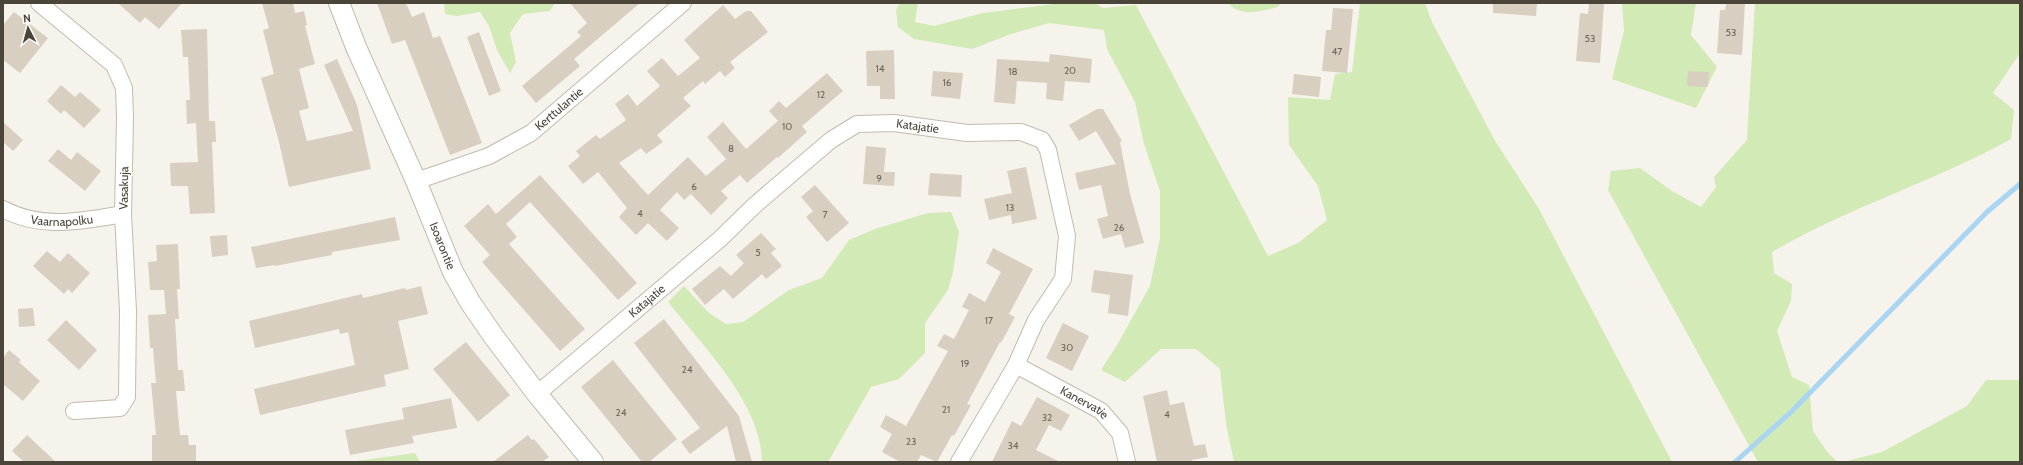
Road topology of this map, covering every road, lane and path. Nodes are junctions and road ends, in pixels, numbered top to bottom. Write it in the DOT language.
graph roads {
  1 [pos="39,3"];
  2 [pos="339,3"];
  3 [pos="683,3"];
  4 [pos="416,181"];
  5 [pos="3,209"];
  6 [pos="123,214"];
  7 [pos="1016,365"];
  8 [pos="537,394"];
  9 [pos="74,411"];
  10 [pos="593,462"];
  11 [pos="959,462"];
  12 [pos="1128,462"];
  1 -- 6 [label="street, Vasakuja"];
  2 -- 4 [label="street, Isoarontie"];
  3 -- 4 [label="street, Kerttulantie"];
  4 -- 8 [label="street, Isoarontie"];
  5 -- 6 [label="street, Vaarnapolku"];
  6 -- 9 [label="street, Vasakuja"];
  7 -- 8 [label="street, Katajatie"];
  7 -- 11 [label="street, Katajatie"];
  7 -- 12 [label="street, Kanervatie"];
  8 -- 10 [label="street, Isoarontie"];
}
